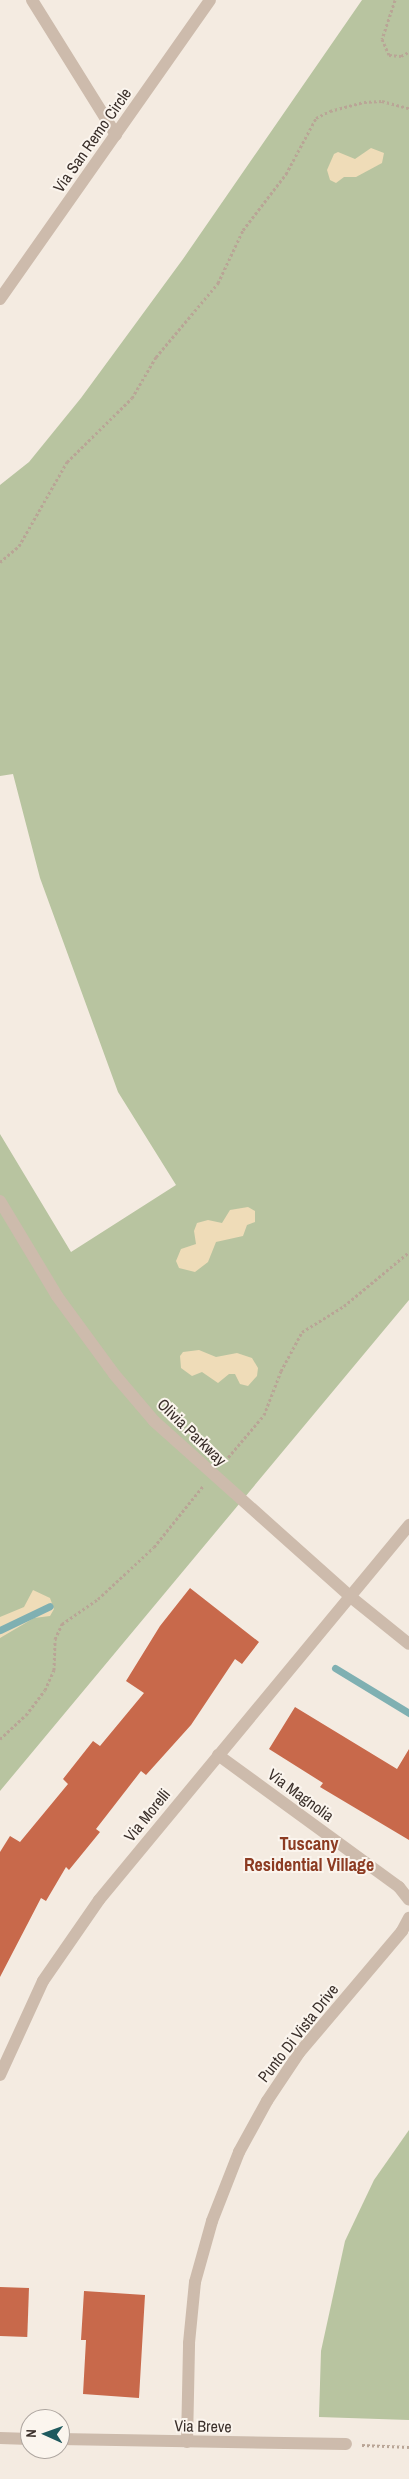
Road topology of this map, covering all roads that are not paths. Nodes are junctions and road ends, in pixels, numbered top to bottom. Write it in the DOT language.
graph roads {
  1 [pos="32,0"];
  2 [pos="210,0"];
  3 [pos="116,135"];
  4 [pos="0,299"];
  5 [pos="0,1201"];
  6 [pos="409,1525"];
  7 [pos="352,1598"];
  8 [pos="409,1644"];
  9 [pos="218,1754"];
  10 [pos="409,1900"];
  11 [pos="409,1918"];
  12 [pos="0,2075"];
  13 [pos="0,2438"];
  14 [pos="20,2439"];
  15 [pos="70,2439"];
  16 [pos="187,2442"];
  17 [pos="346,2444"];
  1 -- 3 [label="street"];
  2 -- 3 [label="street, Via San Remo Circle"];
  3 -- 4 [label="street, Via San Remo Circle"];
  5 -- 7 [label="street, Olivia Parkway"];
  6 -- 7 [label="street, Via Morelli"];
  7 -- 8 [label="street, Olivia Parkway"];
  7 -- 9 [label="street, Via Morelli"];
  9 -- 10 [label="street, Via Magnolia"];
  9 -- 12 [label="street, Via Morelli"];
  11 -- 16 [label="street, Punto Di Vista Drive"];
  13 -- 14 [label="street"];
  15 -- 16 [label="street, Via Breve"];
  16 -- 17 [label="street, Via Breve"];
}
